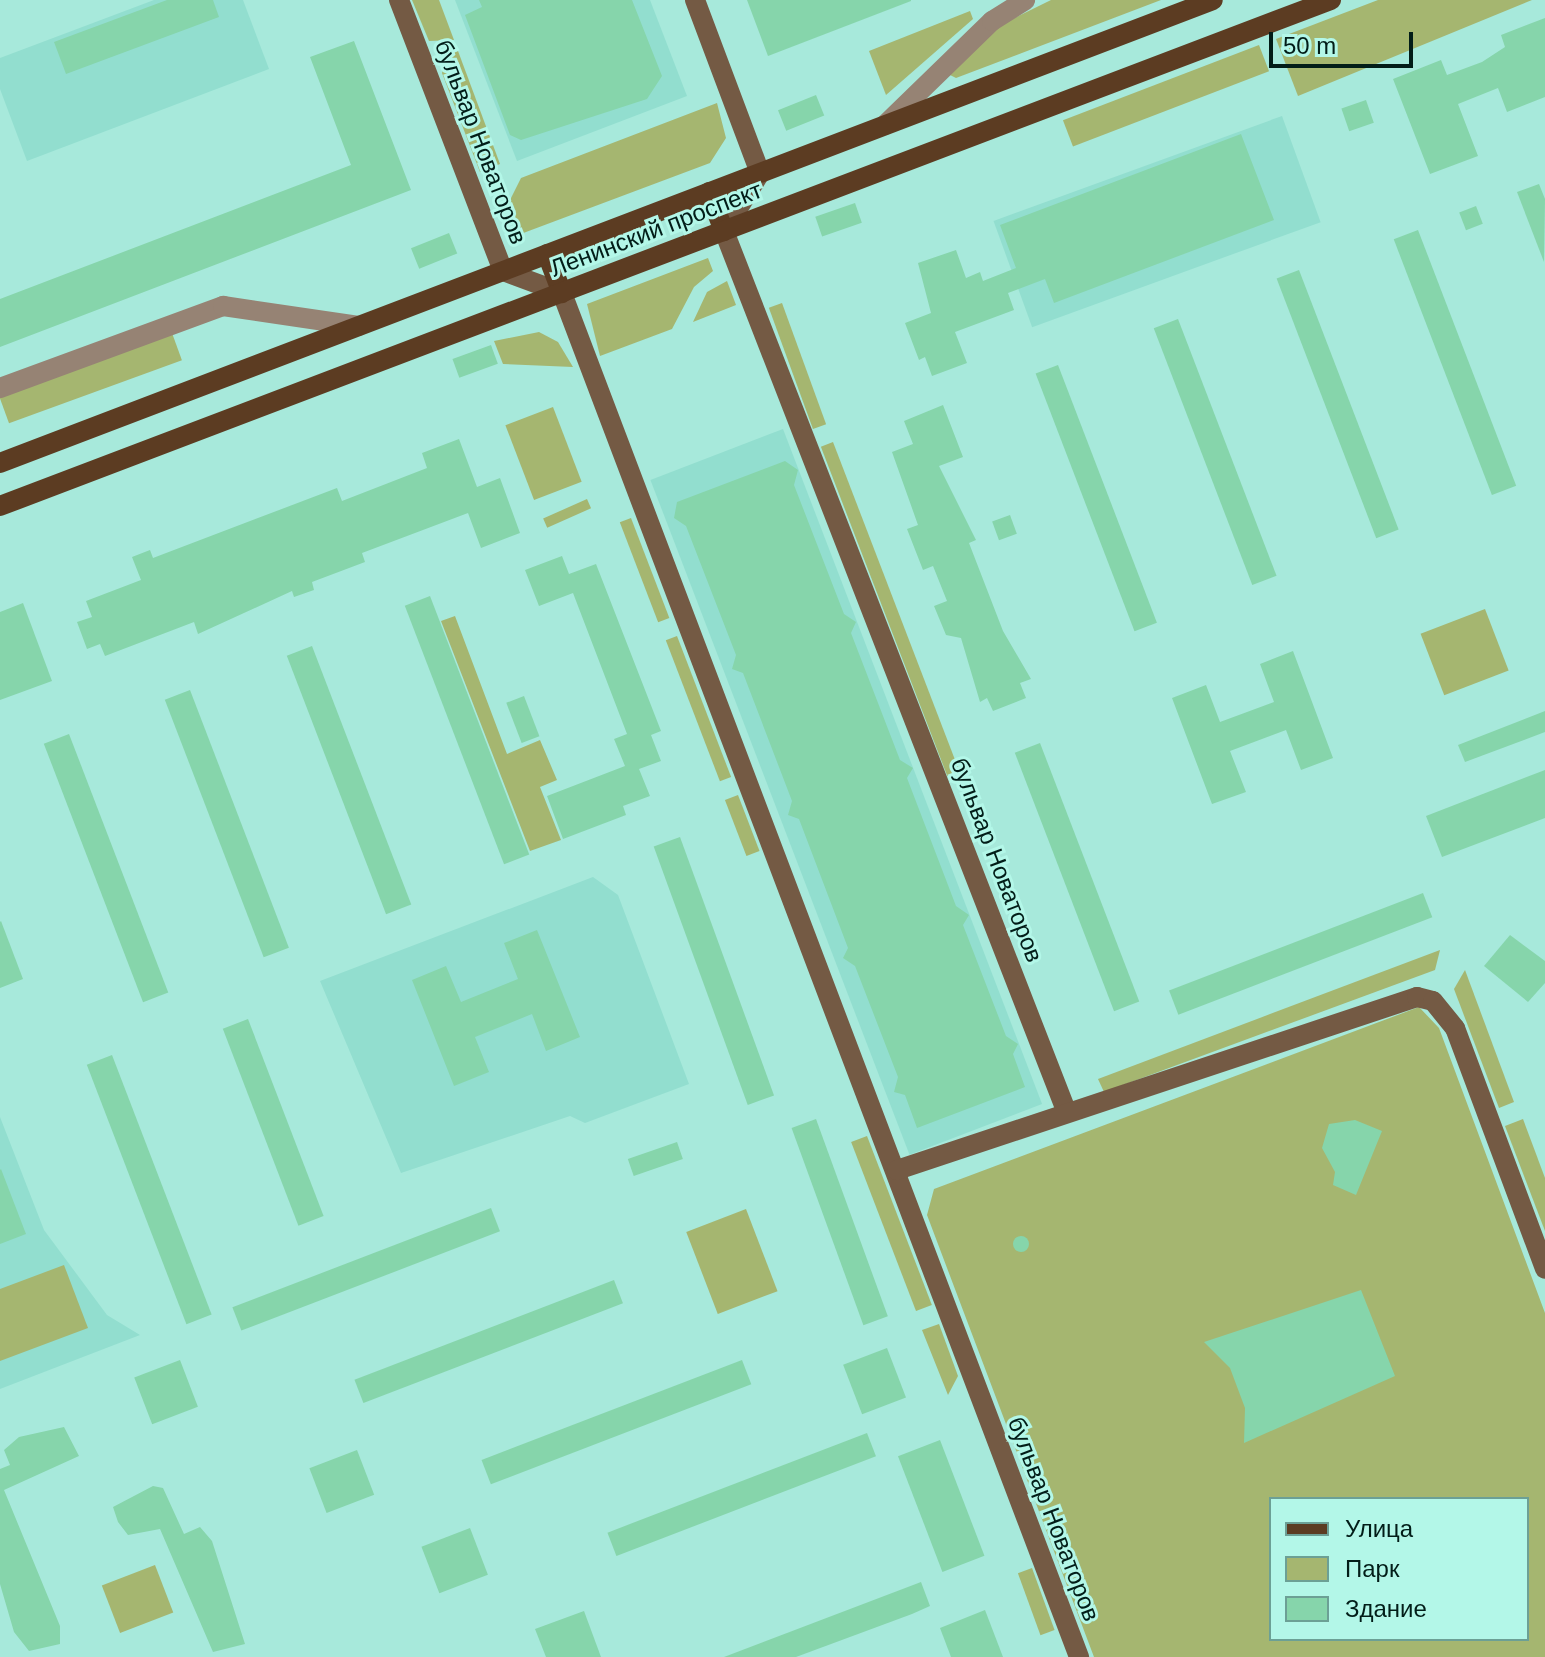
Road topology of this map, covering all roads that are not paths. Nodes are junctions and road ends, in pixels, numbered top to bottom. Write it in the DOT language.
graph roads {
  1 [pos="399,0"];
  2 [pos="695,0"];
  3 [pos="1025,0"];
  4 [pos="1213,0"];
  5 [pos="1331,0"];
  6 [pos="884,125"];
  7 [pos="760,173"];
  8 [pos="709,192"];
  9 [pos="724,231"];
  10 [pos="547,254"];
  11 [pos="503,271"];
  12 [pos="562,293"];
  13 [pos="359,326"];
  14 [pos="0,388"];
  15 [pos="0,463"];
  16 [pos="0,506"];
  17 [pos="1067,1113"];
  18 [pos="897,1170"];
  19 [pos="1545,1269"];
  20 [pos="1079,1657"];
  1 -- 11 [label="street, бульвар Новаторов"];
  2 -- 7 [label="street"];
  3 -- 6 [label="street"];
  4 -- 6 [label="main road, Ленинский проспект"];
  5 -- 9 [label="main road, Ленинский проспект"];
  6 -- 7 [label="main road, Ленинский проспект"];
  7 -- 8 [label="main road, Ленинский проспект"];
  7 -- 9 [label="street"];
  8 -- 9 [label="main road"];
  8 -- 10 [label="main road, Ленинский проспект"];
  9 -- 12 [label="main road, Ленинский проспект"];
  9 -- 17 [label="street, бульвар Новаторов"];
  10 -- 11 [label="main road, Ленинский проспект"];
  10 -- 12 [label="main road"];
  11 -- 12 [label="street, бульвар Новаторов"];
  11 -- 13 [label="main road, Ленинский проспект"];
  12 -- 16 [label="main road, Ленинский проспект"];
  12 -- 18 [label="street, бульвар Новаторов"];
  13 -- 14 [label="street"];
  13 -- 15 [label="main road, Ленинский проспект"];
  17 -- 18 [label="street"];
  17 -- 19 [label="street"];
  18 -- 20 [label="street, бульвар Новаторов"];
}
